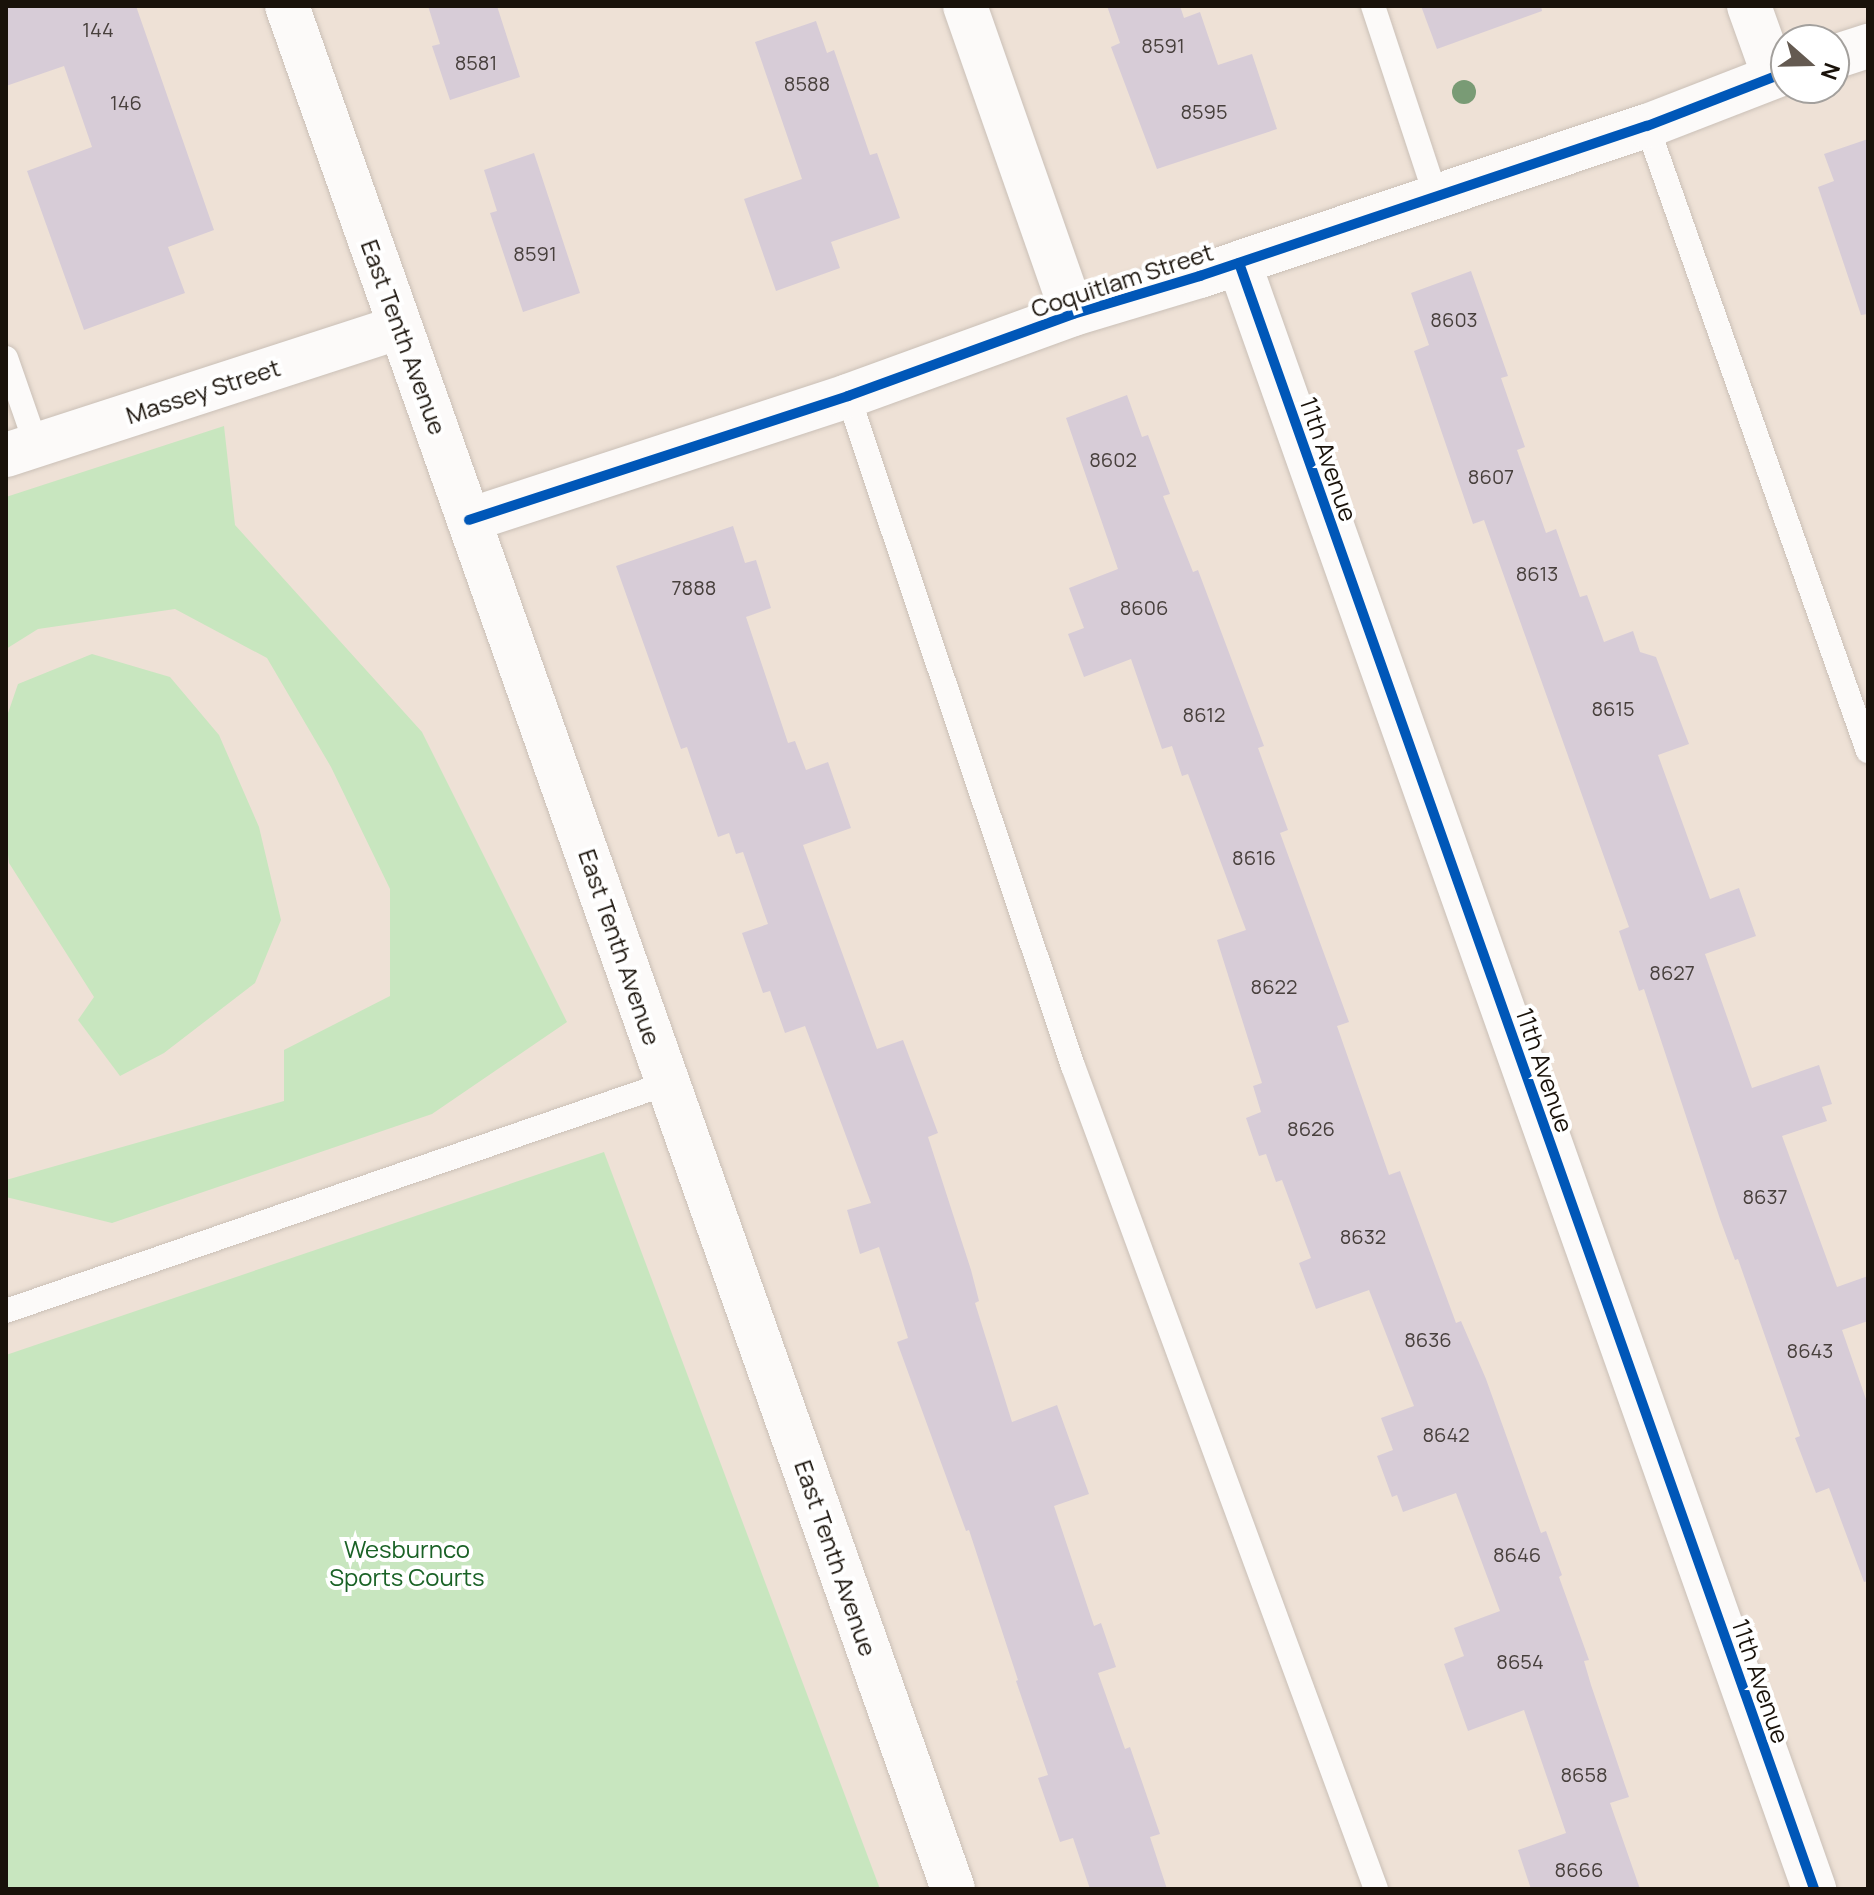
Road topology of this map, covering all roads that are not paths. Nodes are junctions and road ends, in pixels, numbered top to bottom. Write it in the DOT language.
graph roads {
  1 [pos="287,6"];
  2 [pos="965,6"];
  3 [pos="1373,6"];
  4 [pos="1749,6"];
  5 [pos="1770,52"];
  6 [pos="1770,78"];
  7 [pos="1647,126"];
  8 [pos="1435,194"];
  9 [pos="1239,263"];
  10 [pos="1073,314"];
  11 [pos="400,327"];
  12 [pos="6,358"];
  13 [pos="848,396"];
  14 [pos="21,450"];
  15 [pos="469,520"];
  16 [pos="1868,751"];
  17 [pos="668,1083"];
  18 [pos="6,1311"];
  19 [pos="953,1889"];
  20 [pos="1376,1889"];
  21 [pos="1814,1889"];
  1 -- 11 [label="street, East Tenth Avenue"];
  2 -- 10 [label="street"];
  3 -- 8 [label="lane"];
  4 -- 5 [label="street"];
  6 -- 7 [label="street, Coquitlam Street"];
  7 -- 8 [label="street, Coquitlam Street"];
  7 -- 16 [label="lane"];
  8 -- 9 [label="street, Coquitlam Street"];
  9 -- 10 [label="street, Coquitlam Street"];
  9 -- 21 [label="street, 11th Avenue"];
  10 -- 13 [label="street, Coquitlam Street"];
  11 -- 14 [label="street, Massey Street"];
  11 -- 15 [label="street, East Tenth Avenue"];
  12 -- 14 [label="lane"];
  13 -- 15 [label="street, Coquitlam Street"];
  13 -- 20 [label="lane"];
  15 -- 17 [label="street, East Tenth Avenue"];
  17 -- 18 [label="lane"];
  17 -- 19 [label="street, East Tenth Avenue"];
}
